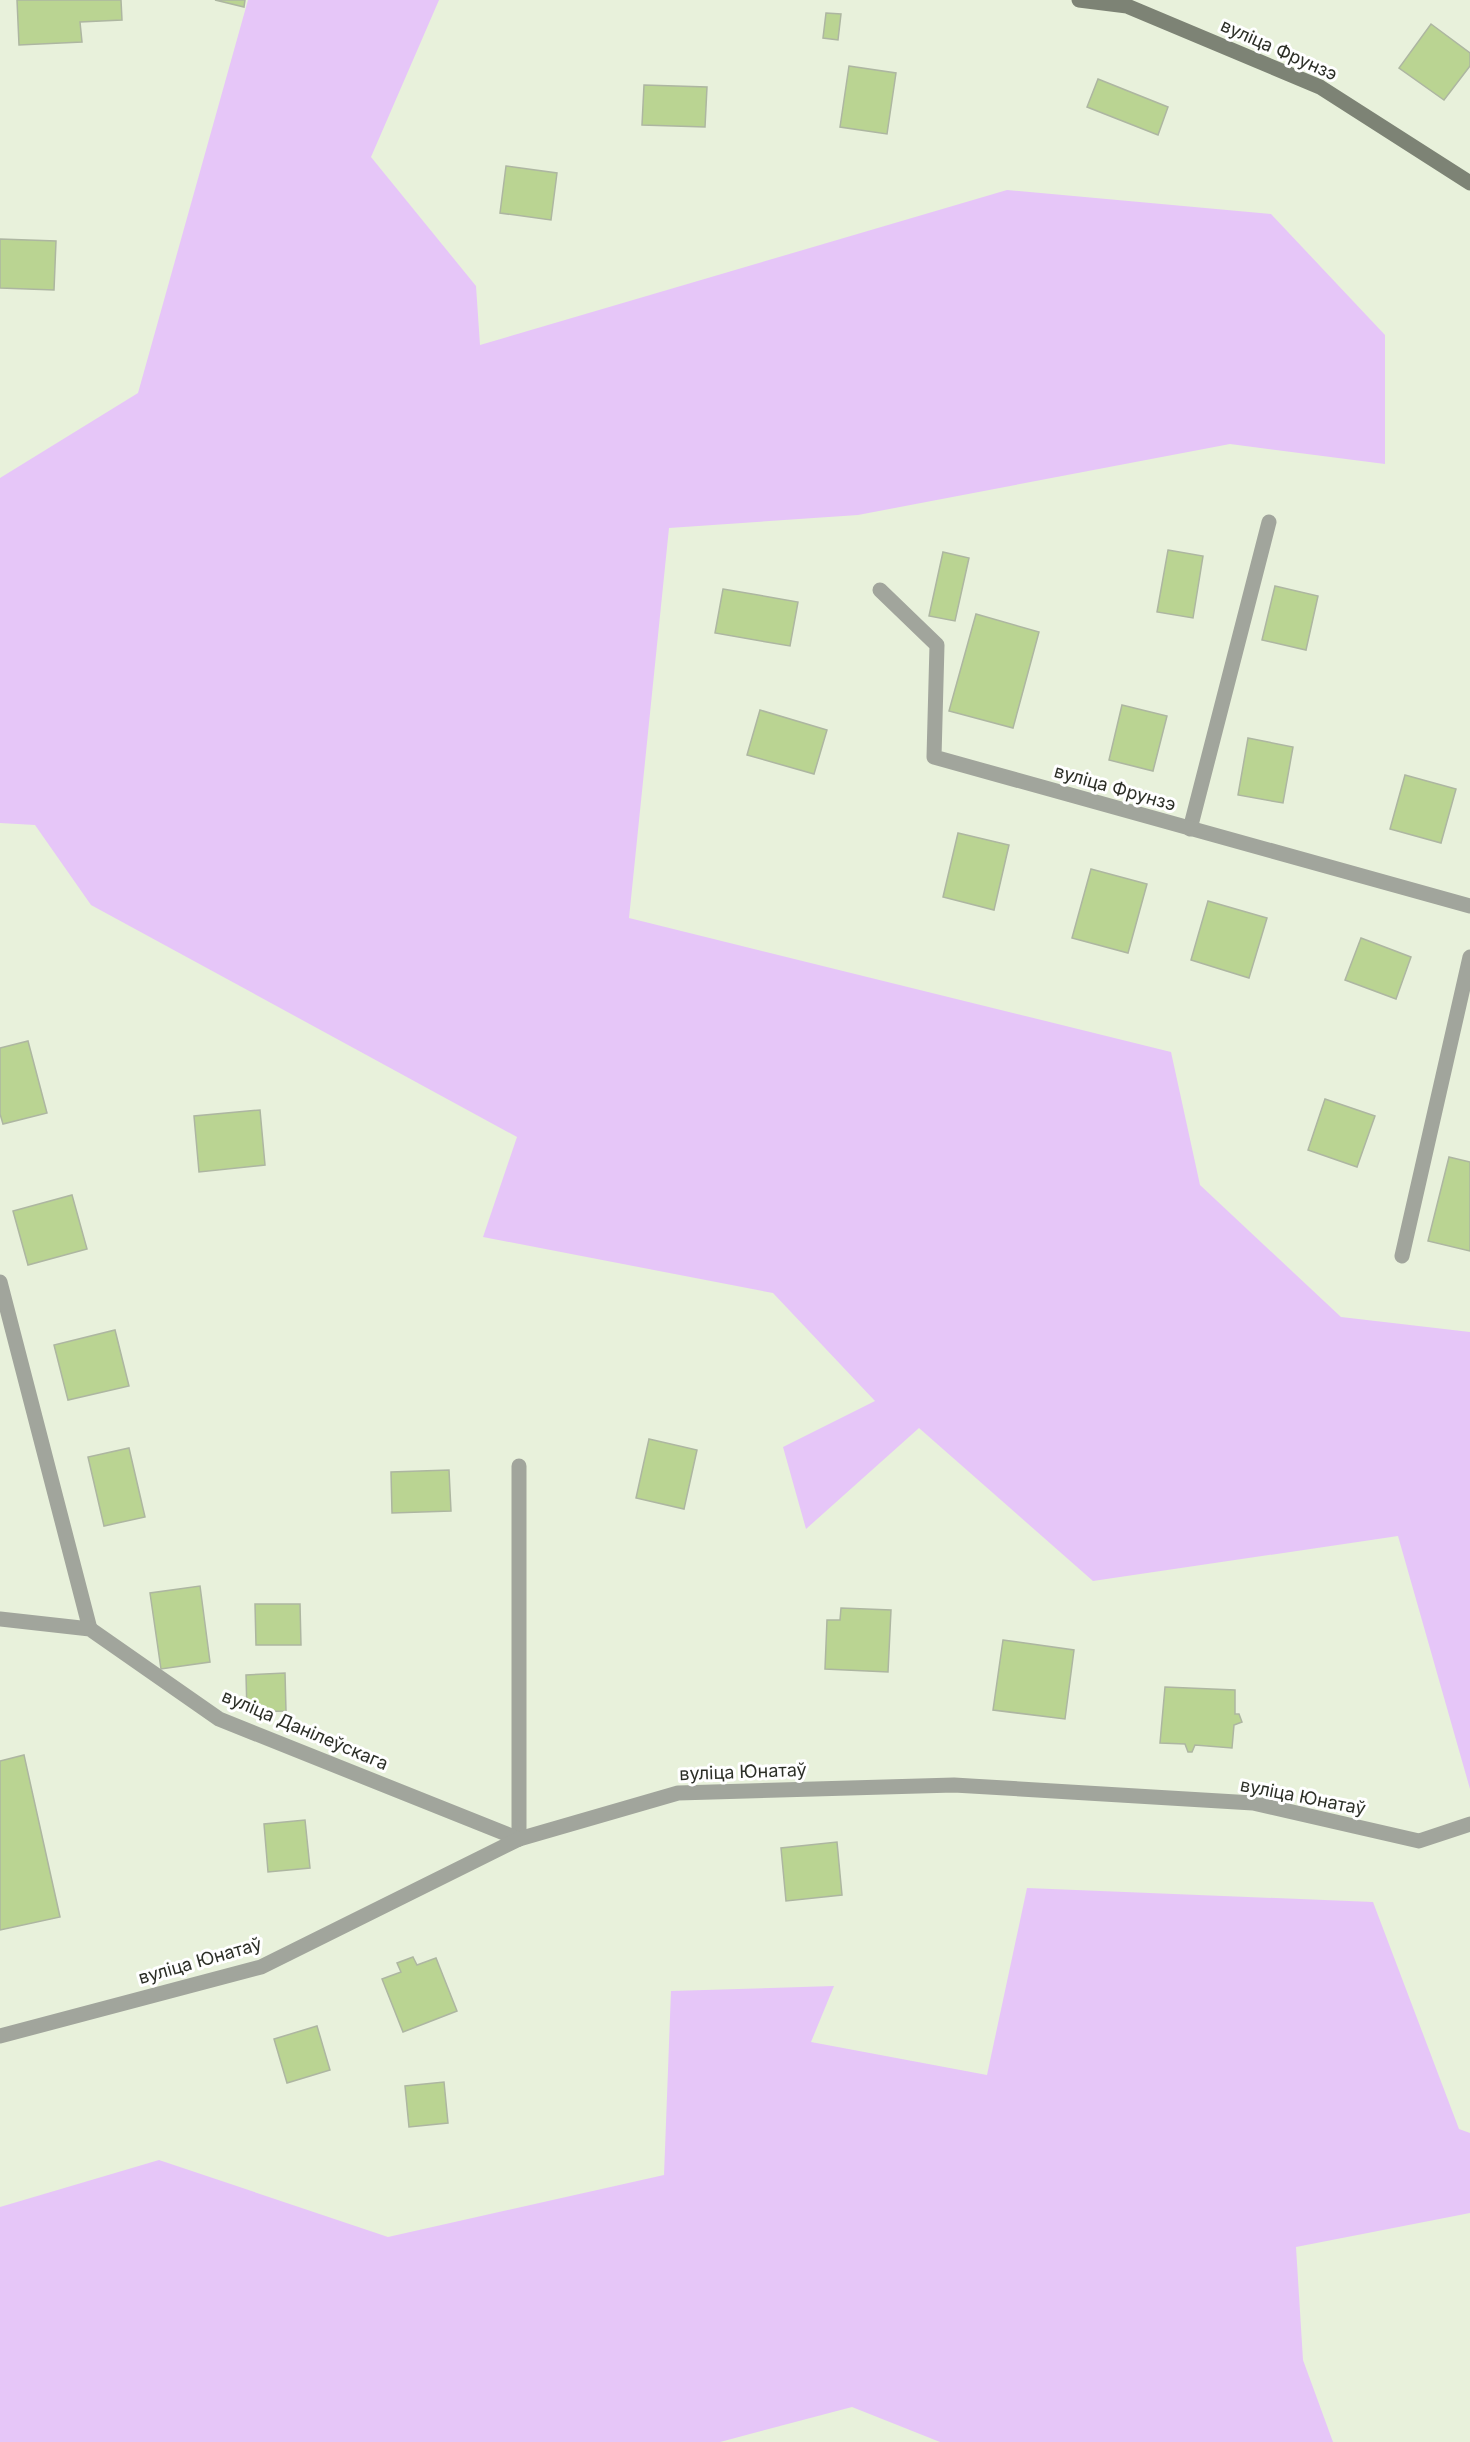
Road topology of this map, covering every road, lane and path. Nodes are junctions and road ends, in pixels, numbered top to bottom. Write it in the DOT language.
graph roads {
  1 [pos="1079,0"];
  2 [pos="1127,3"];
  3 [pos="1470,182"];
  4 [pos="1269,522"];
  5 [pos="880,590"];
  6 [pos="1190,829"];
  7 [pos="1470,906"];
  8 [pos="1470,957"];
  9 [pos="1402,1256"];
  10 [pos="0,1282"];
  11 [pos="519,1466"];
  12 [pos="0,1619"];
  13 [pos="90,1629"];
  14 [pos="1470,1824"];
  15 [pos="519,1839"];
  16 [pos="0,2036"];
  1 -- 2 [label="street, вуліца Фрунзэ"];
  2 -- 3 [label="street, вуліца Фрунзэ"];
  4 -- 6 [label="street"];
  5 -- 6 [label="street, вуліца Фрунзэ"];
  6 -- 7 [label="street, вуліца Фрунзэ"];
  8 -- 9 [label="street"];
  10 -- 13 [label="street"];
  11 -- 15 [label="street"];
  12 -- 13 [label="street, вуліца Данілеўскага"];
  13 -- 15 [label="street, вуліца Данілеўскага"];
  14 -- 15 [label="street, вуліца Юнатаў"];
  15 -- 16 [label="street, вуліца Юнатаў"];
}
